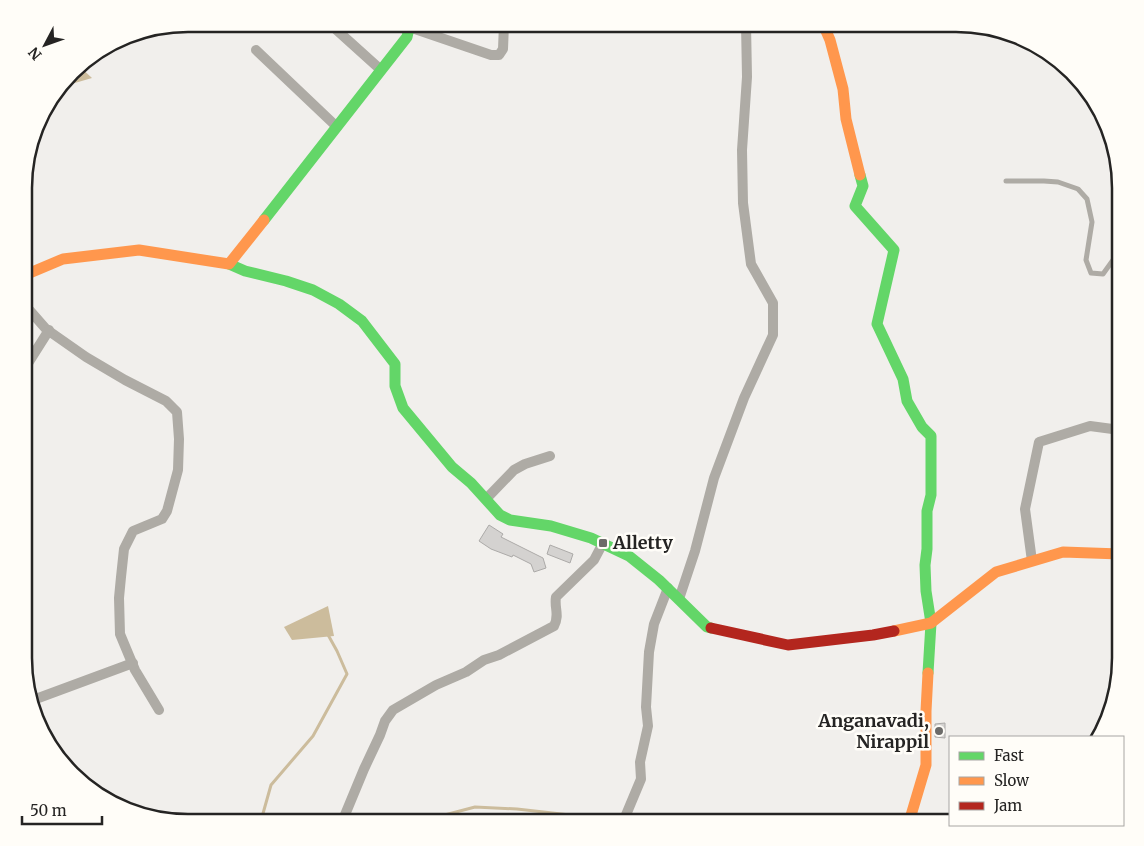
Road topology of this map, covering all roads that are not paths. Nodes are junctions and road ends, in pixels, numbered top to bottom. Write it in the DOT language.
graph roads {
  1 [pos="339,32"];
  2 [pos="408,32"];
  3 [pos="430,32"];
  4 [pos="504,32"];
  5 [pos="746,33"];
  6 [pos="827,33"];
  7 [pos="256,50"];
  8 [pos="381,70"];
  9 [pos="336,127"];
  10 [pos="1006,181"];
  11 [pos="1111,263"];
  12 [pos="229,264"];
  13 [pos="32,272"];
  14 [pos="32,313"];
  15 [pos="49,330"];
  16 [pos="32,356"];
  17 [pos="1111,429"];
  18 [pos="550,456"];
  19 [pos="486,499"];
  20 [pos="603,543"];
  21 [pos="1111,554"];
  22 [pos="1032,561"];
  23 [pos="668,588"];
  24 [pos="679,599"];
  25 [pos="931,624"];
  26 [pos="132,663"];
  27 [pos="38,698"];
  28 [pos="159,710"];
  29 [pos="346,813"];
  30 [pos="627,814"];
  31 [pos="911,814"];
  1 -- 8 [label="street"];
  2 -- 8 [label="street"];
  3 -- 4 [label="street"];
  5 -- 24 [label="street"];
  6 -- 25 [label="street"];
  7 -- 9 [label="street"];
  8 -- 9 [label="street"];
  9 -- 12 [label="street"];
  10 -- 11 [label="lane"];
  12 -- 13 [label="street"];
  12 -- 19 [label="street"];
  14 -- 15 [label="street"];
  15 -- 16 [label="street"];
  15 -- 26 [label="street"];
  17 -- 22 [label="street"];
  18 -- 19 [label="street"];
  19 -- 20 [label="street"];
  20 -- 23 [label="street"];
  20 -- 29 [label="street"];
  21 -- 22 [label="street"];
  22 -- 25 [label="street"];
  23 -- 24 [label="street"];
  23 -- 30 [label="street"];
  24 -- 25 [label="street"];
  25 -- 31 [label="street"];
  26 -- 27 [label="street"];
  26 -- 28 [label="street"];
}
